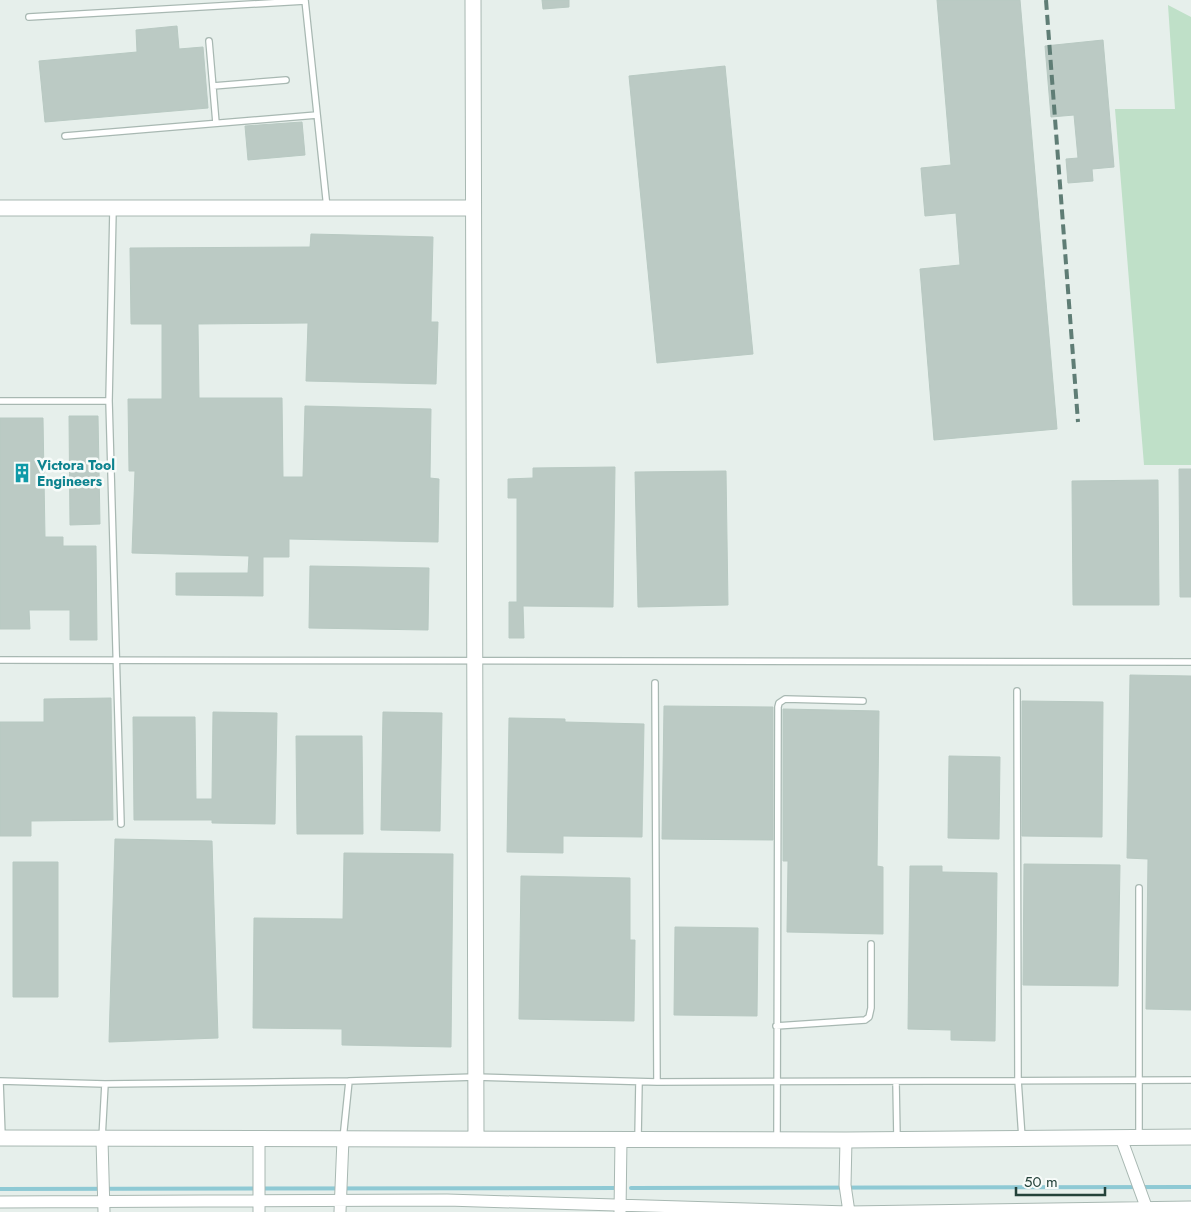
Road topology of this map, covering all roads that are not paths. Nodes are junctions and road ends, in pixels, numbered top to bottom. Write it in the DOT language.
graph roads {
  1 [pos="473,0"];
  2 [pos="305,1"];
  3 [pos="29,17"];
  4 [pos="209,41"];
  5 [pos="286,80"];
  6 [pos="212,86"];
  7 [pos="317,114"];
  8 [pos="216,123"];
  9 [pos="65,136"];
  10 [pos="0,208"];
  11 [pos="113,208"];
  12 [pos="326,208"];
  13 [pos="473,208"];
  14 [pos="109,401"];
  15 [pos="0,402"];
  16 [pos="476,659"];
  17 [pos="0,660"];
  18 [pos="114,660"];
  19 [pos="1191,662"];
  20 [pos="655,683"];
  21 [pos="1017,690"];
  22 [pos="863,701"];
  23 [pos="121,824"];
  24 [pos="1139,888"];
  25 [pos="871,944"];
  26 [pos="776,1026"];
  27 [pos="475,1077"];
  28 [pos="1018,1080"];
  29 [pos="1191,1080"];
  30 [pos="349,1081"];
  31 [pos="1139,1081"];
  32 [pos="0,1082"];
  33 [pos="639,1082"];
  34 [pos="657,1082"];
  35 [pos="776,1082"];
  36 [pos="896,1082"];
  37 [pos="106,1084"];
  38 [pos="1191,1137"];
  39 [pos="1,1138"];
  40 [pos="638,1138"];
  41 [pos="777,1138"];
  42 [pos="897,1138"];
  43 [pos="1022,1138"];
  44 [pos="1121,1138"];
  45 [pos="1139,1138"];
  46 [pos="259,1139"];
  47 [pos="343,1139"];
  48 [pos="476,1139"];
  49 [pos="621,1139"];
  50 [pos="102,1140"];
  51 [pos="846,1140"];
  52 [pos="341,1192"];
  53 [pos="104,1197"];
  54 [pos="259,1197"];
  55 [pos="169,1200"];
  56 [pos="6,1205"];
  57 [pos="1191,1207"];
  58 [pos="620,1209"];
  59 [pos="1148,1210"];
  60 [pos="1027,1211"];
  61 [pos="1080,1211"];
  62 [pos="169,1212"];
  63 [pos="340,1212"];
  64 [pos="849,1212"];
  1 -- 13 [label="street"];
  2 -- 3 [label="lane"];
  2 -- 7 [label="lane"];
  4 -- 6 [label="lane"];
  5 -- 6 [label="lane"];
  6 -- 8 [label="lane"];
  7 -- 8 [label="lane"];
  7 -- 12 [label="lane"];
  8 -- 9 [label="lane"];
  10 -- 11 [label="street"];
  11 -- 12 [label="street"];
  11 -- 14 [label="lane"];
  12 -- 13 [label="street"];
  13 -- 16 [label="street"];
  14 -- 15 [label="lane"];
  14 -- 18 [label="lane"];
  16 -- 18 [label="lane"];
  16 -- 19 [label="lane"];
  16 -- 27 [label="street"];
  17 -- 18 [label="lane"];
  18 -- 23 [label="lane"];
  20 -- 34 [label="lane"];
  21 -- 28 [label="lane"];
  22 -- 26 [label="lane"];
  24 -- 31 [label="lane"];
  25 -- 26 [label="lane"];
  26 -- 35 [label="lane"];
  27 -- 30 [label="lane"];
  27 -- 33 [label="lane"];
  27 -- 48 [label="street"];
  28 -- 31 [label="lane"];
  28 -- 36 [label="lane"];
  28 -- 43 [label="lane"];
  29 -- 31 [label="lane"];
  30 -- 37 [label="lane"];
  30 -- 47 [label="lane"];
  31 -- 45 [label="lane"];
  32 -- 37 [label="lane"];
  32 -- 39 [label="lane"];
  33 -- 34 [label="lane"];
  33 -- 40 [label="lane"];
  34 -- 35 [label="lane"];
  35 -- 36 [label="lane"];
  35 -- 41 [label="lane"];
  36 -- 42 [label="lane"];
  37 -- 50 [label="lane"];
  38 -- 45 [label="street"];
  39 -- 50 [label="street"];
  40 -- 41 [label="street"];
  40 -- 49 [label="street"];
  41 -- 51 [label="street"];
  42 -- 43 [label="street"];
  42 -- 51 [label="street"];
  43 -- 44 [label="street"];
  44 -- 45 [label="street"];
  44 -- 59 [label="street"];
  46 -- 47 [label="street"];
  46 -- 50 [label="street"];
  46 -- 54 [label="street"];
  47 -- 48 [label="street"];
  47 -- 52 [label="street"];
  48 -- 49 [label="street"];
  49 -- 58 [label="street"];
  50 -- 53 [label="street"];
  51 -- 64 [label="street"];
  52 -- 54 [label="street"];
  52 -- 58 [label="street"];
  52 -- 63 [label="street"];
  53 -- 55 [label="street"];
  53 -- 56 [label="street"];
  54 -- 55 [label="street"];
  55 -- 62 [label="street"];
  57 -- 59 [label="street"];
  58 -- 64 [label="street"];
  59 -- 61 [label="street"];
  60 -- 61 [label="street"];
  60 -- 64 [label="street"];
}
